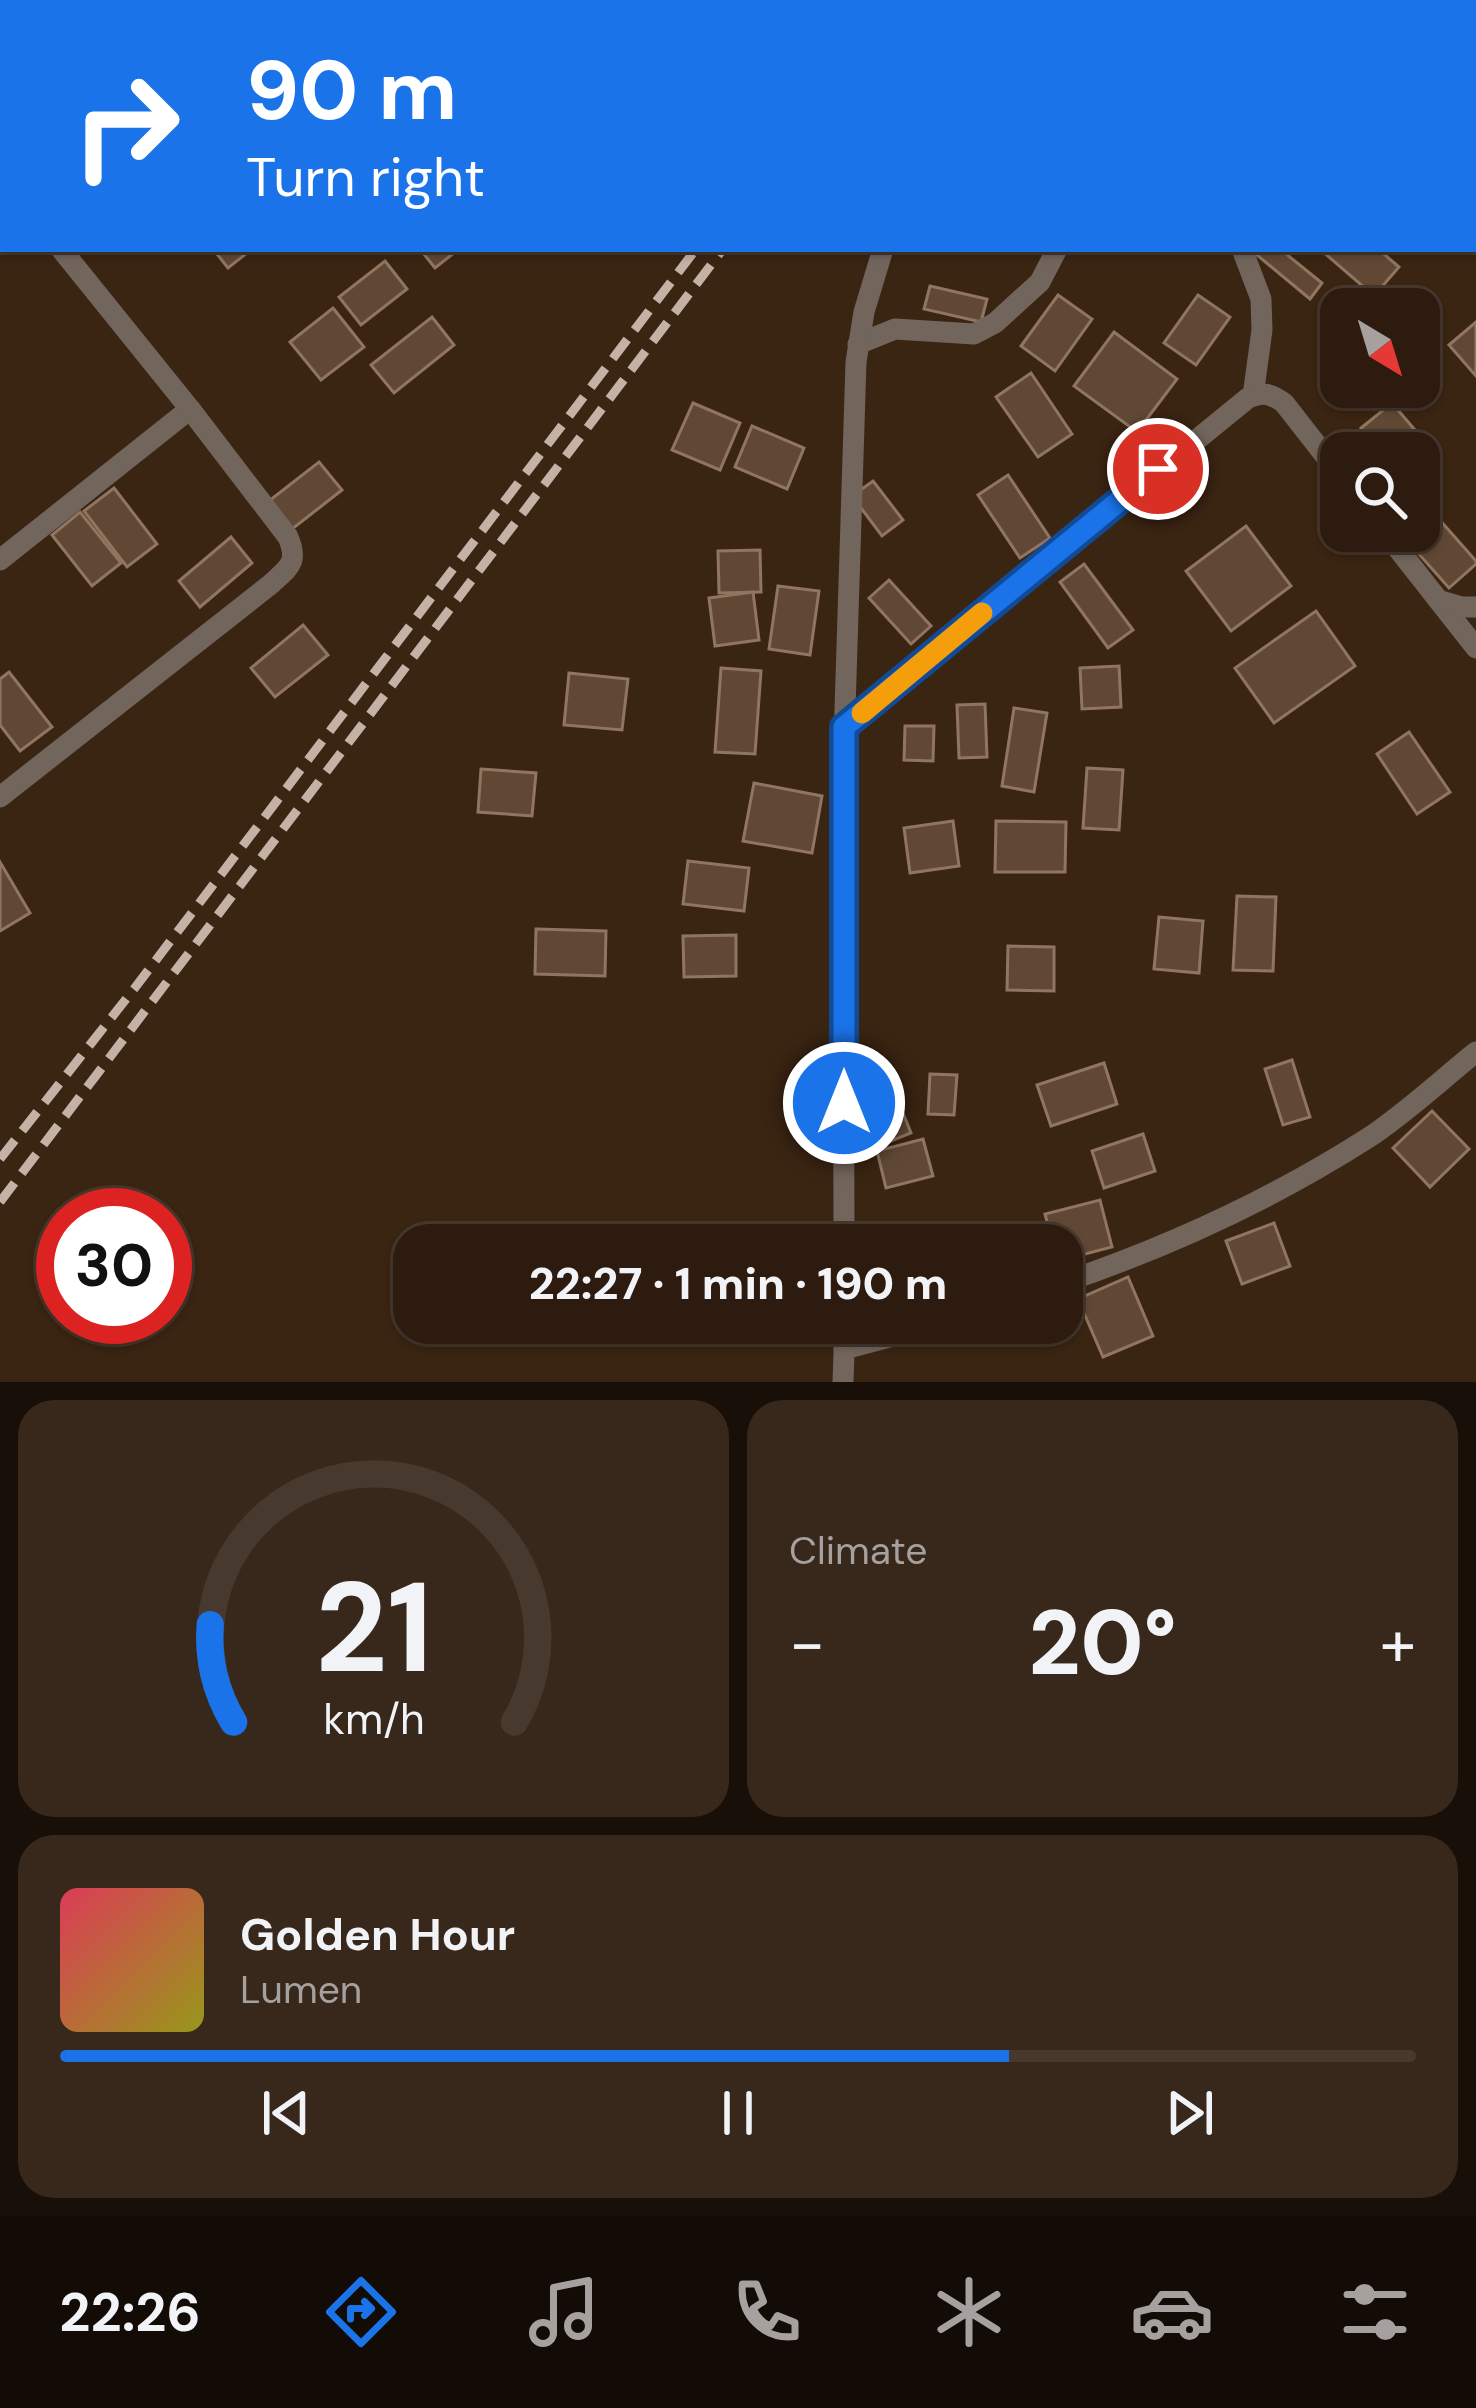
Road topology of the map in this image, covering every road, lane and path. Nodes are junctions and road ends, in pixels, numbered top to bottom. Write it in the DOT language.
graph roads {
  1 [pos="63,252"];
  2 [pos="882,252"];
  3 [pos="1057,252"];
  4 [pos="1243,252"];
  5 [pos="858,344"];
  6 [pos="1253,396"];
  7 [pos="190,409"];
  8 [pos="1320,449"];
  9 [pos="1400,552"];
  10 [pos="0,560"];
  11 [pos="1438,600"];
  12 [pos="1476,607"];
  13 [pos="1476,648"];
  14 [pos="844,727"];
  15 [pos="0,797"];
  16 [pos="1476,1052"];
  17 [pos="844,1224"];
  18 [pos="1083,1276"];
  19 [pos="844,1344"];
  20 [pos="863,1344"];
  21 [pos="844,1349"];
  22 [pos="843,1382"];
  1 -- 7 [label="street"];
  2 -- 5 [label="street"];
  3 -- 5 [label="street"];
  4 -- 6 [label="street"];
  5 -- 14 [label="street"];
  6 -- 8 [label="street"];
  6 -- 14 [label="street"];
  7 -- 10 [label="street"];
  7 -- 15 [label="street"];
  9 -- 11 [label="street"];
  11 -- 12 [label="street"];
  11 -- 13 [label="street"];
  14 -- 17 [label="street"];
  16 -- 18 [label="street"];
  19 -- 21 [label="street"];
  20 -- 21 [label="street"];
  21 -- 22 [label="street"];
}
